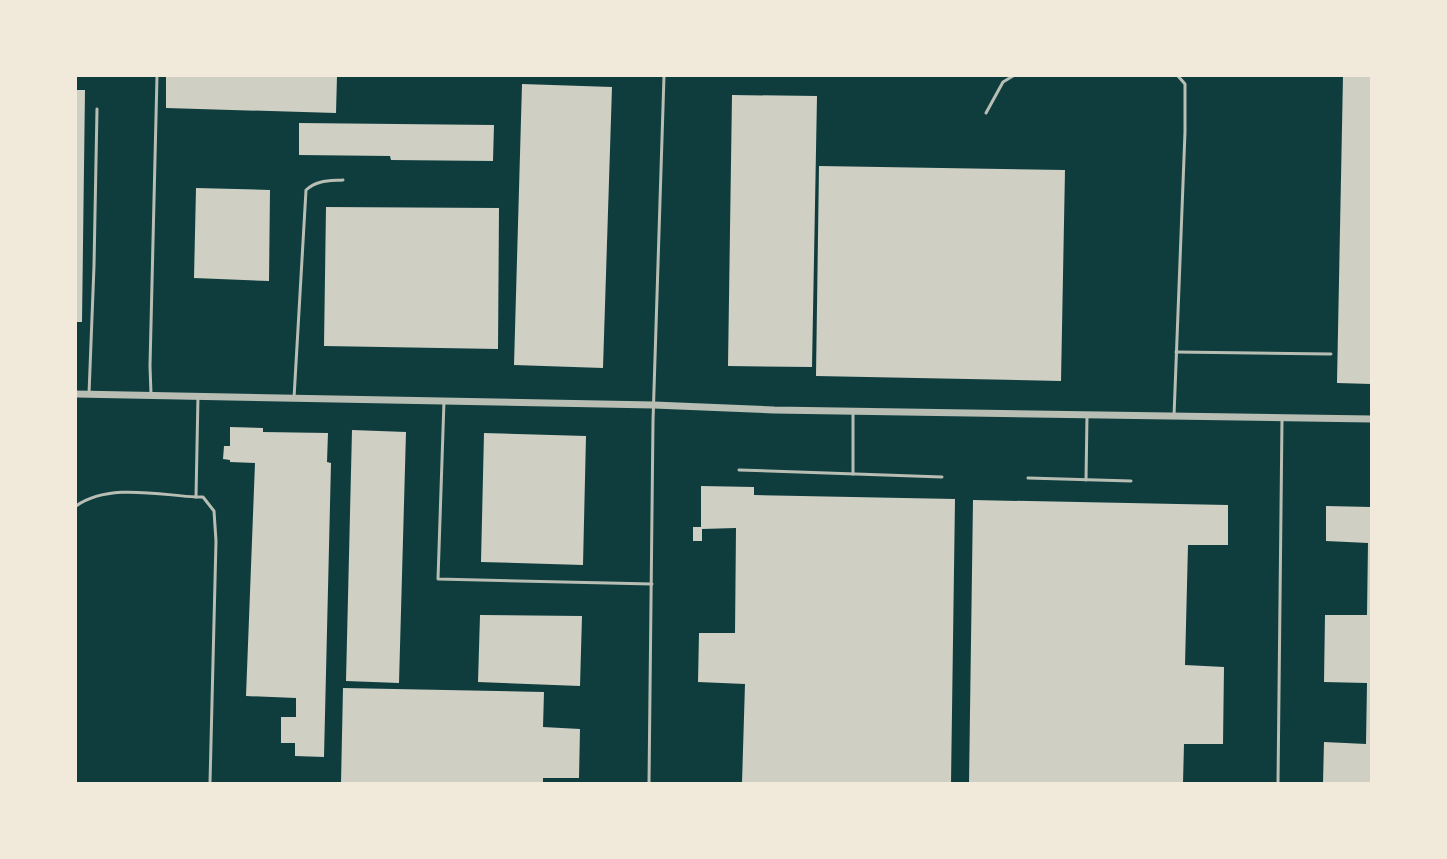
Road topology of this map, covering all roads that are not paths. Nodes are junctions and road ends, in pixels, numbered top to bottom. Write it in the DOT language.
graph roads {
  1 [pos="157,76"];
  2 [pos="664,76"];
  3 [pos="1013,76"];
  4 [pos="1178,76"];
  5 [pos="97,110"];
  6 [pos="986,113"];
  7 [pos="343,180"];
  8 [pos="1176,352"];
  9 [pos="1331,354"];
  10 [pos="76,394"];
  11 [pos="89,394"];
  12 [pos="151,394"];
  13 [pos="198,396"];
  14 [pos="294,398"];
  15 [pos="444,401"];
  16 [pos="654,405"];
  17 [pos="854,411"];
  18 [pos="1088,414"];
  19 [pos="1174,416"];
  20 [pos="1282,417"];
  21 [pos="1371,419"];
  22 [pos="739,470"];
  23 [pos="852,474"];
  24 [pos="942,477"];
  25 [pos="1028,478"];
  26 [pos="1086,480"];
  27 [pos="1131,481"];
  28 [pos="196,497"];
  29 [pos="76,506"];
  30 [pos="652,584"];
  31 [pos="210,783"];
  32 [pos="649,783"];
  33 [pos="1278,783"];
  1 -- 12 [label="lane"];
  2 -- 16 [label="lane"];
  3 -- 6 [label="lane"];
  4 -- 8 [label="lane"];
  5 -- 11 [label="lane"];
  7 -- 14 [label="lane"];
  8 -- 9 [label="lane"];
  8 -- 19 [label="lane"];
  10 -- 11 [label="street"];
  11 -- 12 [label="street"];
  12 -- 13 [label="street"];
  13 -- 14 [label="street"];
  13 -- 28 [label="lane"];
  14 -- 15 [label="street"];
  15 -- 16 [label="street"];
  15 -- 30 [label="lane"];
  16 -- 17 [label="street"];
  16 -- 30 [label="lane"];
  17 -- 18 [label="street"];
  17 -- 23 [label="lane"];
  18 -- 19 [label="street"];
  18 -- 26 [label="lane"];
  19 -- 20 [label="street"];
  20 -- 21 [label="street"];
  20 -- 33 [label="lane"];
  22 -- 23 [label="lane"];
  23 -- 24 [label="lane"];
  25 -- 26 [label="lane"];
  26 -- 27 [label="lane"];
  28 -- 29 [label="lane"];
  28 -- 31 [label="lane"];
  30 -- 32 [label="lane"];
}
